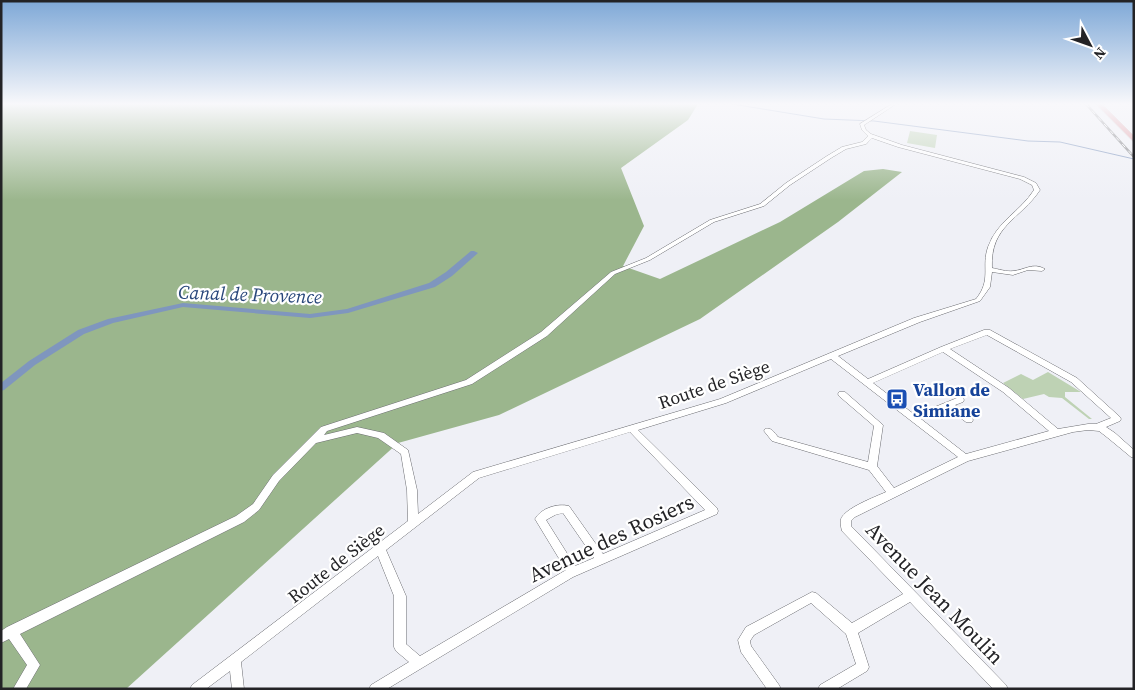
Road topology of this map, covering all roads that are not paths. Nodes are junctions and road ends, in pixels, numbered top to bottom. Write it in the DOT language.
graph roads {
  1 [pos="871,136"];
  2 [pos="1042,268"];
  3 [pos="990,270"];
  4 [pos="944,348"];
  5 [pos="834,357"];
  6 [pos="868,382"];
  7 [pos="842,394"];
  8 [pos="960,400"];
  9 [pos="948,405"];
  10 [pos="915,418"];
  11 [pos="969,420"];
  12 [pos="1097,427"];
  13 [pos="632,428"];
  14 [pos="768,431"];
  15 [pos="1057,433"];
  16 [pos="315,440"];
  17 [pos="1134,455"];
  18 [pos="965,458"];
  19 [pos="872,467"];
  20 [pos="894,494"];
  21 [pos="413,524"];
  22 [pos="380,549"];
  23 [pos="600,560"];
  24 [pos="573,572"];
  25 [pos="912,595"];
  26 [pos="851,630"];
  27 [pos="6,634"];
  28 [pos="235,660"];
  29 [pos="418,662"];
  30 [pos="19,689"];
  31 [pos="196,689"];
  32 [pos="238,689"];
  33 [pos="375,689"];
  34 [pos="775,689"];
  35 [pos="824,689"];
  36 [pos="1002,689"];
  1 -- 3 [label="street, Route de Siège"];
  1 -- 16 [label="street"];
  2 -- 3 [label="street"];
  3 -- 5 [label="street, Route de Siège"];
  4 -- 6 [label="street"];
  4 -- 12 [label="street"];
  4 -- 15 [label="street"];
  5 -- 6 [label="street"];
  5 -- 13 [label="street, Route de Siège"];
  6 -- 10 [label="street"];
  7 -- 19 [label="street"];
  8 -- 9 [label="street"];
  9 -- 10 [label="street"];
  9 -- 11 [label="street"];
  10 -- 18 [label="street"];
  12 -- 15 [label="street, Avenue Jean Moulin"];
  12 -- 17 [label="street"];
  13 -- 21 [label="street, Route de Siège"];
  13 -- 23 [label="street, Avenue des Rosiers"];
  14 -- 19 [label="street"];
  15 -- 18 [label="street, Avenue Jean Moulin"];
  16 -- 21 [label="street"];
  16 -- 27 [label="street"];
  18 -- 20 [label="street, Avenue Jean Moulin"];
  19 -- 20 [label="street"];
  20 -- 25 [label="street, Avenue Jean Moulin"];
  21 -- 22 [label="street, Route de Siège"];
  22 -- 28 [label="street, Route de Siège"];
  22 -- 29 [label="street"];
  23 -- 24 [label="street, Avenue des Rosiers"];
  23 -- 24 [label="street"];
  24 -- 29 [label="street, Avenue des Rosiers"];
  25 -- 26 [label="street"];
  25 -- 36 [label="street, Avenue Jean Moulin"];
  26 -- 34 [label="street"];
  26 -- 35 [label="street"];
  27 -- 30 [label="street"];
  28 -- 31 [label="street, Route de Siège"];
  28 -- 32 [label="street"];
  29 -- 33 [label="street, Avenue des Rosiers"];
}
